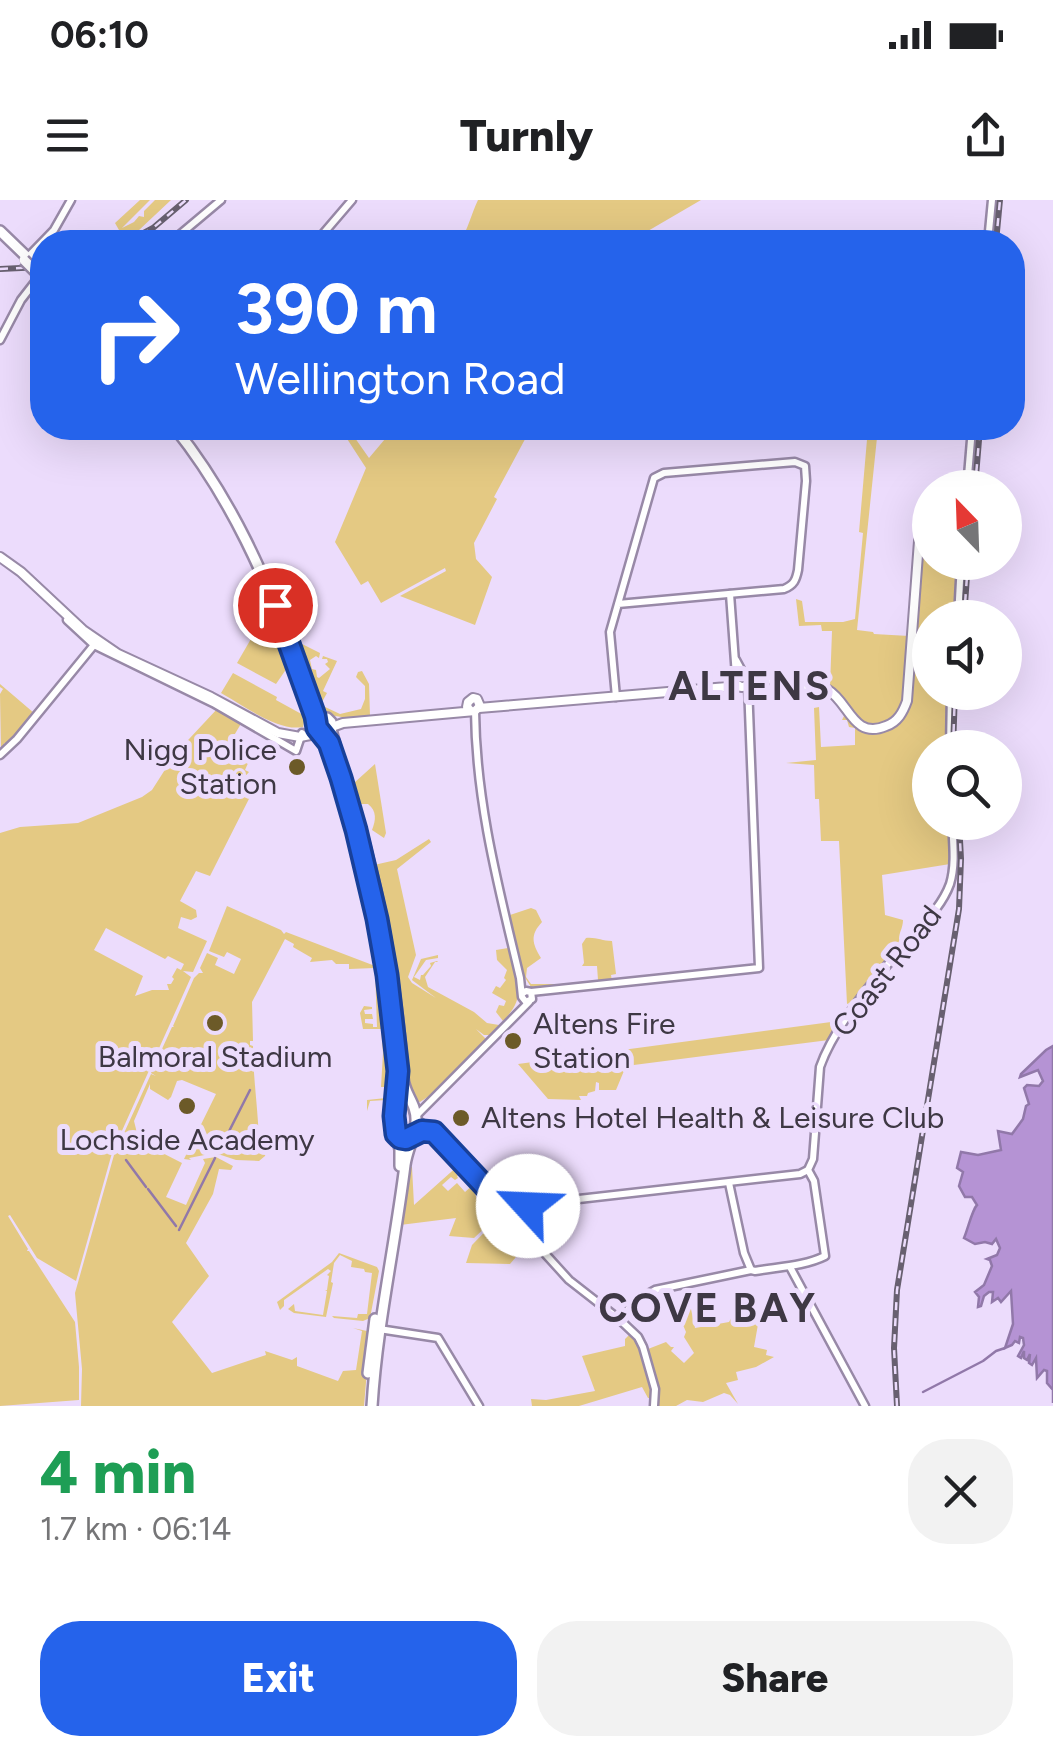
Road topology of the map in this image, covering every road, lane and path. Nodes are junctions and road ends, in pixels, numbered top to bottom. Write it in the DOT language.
graph roads {
  1 [pos="71,200"];
  2 [pos="221,200"];
  3 [pos="352,200"];
  4 [pos="992,200"];
  5 [pos="54,230"];
  6 [pos="185,230"];
  7 [pos="326,230"];
  8 [pos="989,230"];
  9 [pos="0,234"];
  10 [pos="30,256"];
  11 [pos="27,259"];
  12 [pos="30,262"];
  13 [pos="30,288"];
  14 [pos="0,340"];
  15 [pos="186,440"];
  16 [pos="971,440"];
  17 [pos="968,470"];
  18 [pos="0,557"];
  19 [pos="916,580"];
  20 [pos="730,594"];
  21 [pos="618,604"];
  22 [pos="94,645"];
  23 [pos="742,681"];
  24 [pos="616,696"];
  25 [pos="474,708"];
  26 [pos="324,726"];
  27 [pos="301,735"];
  28 [pos="0,756"];
  29 [pos="952,840"];
  30 [pos="528,996"];
  31 [pos="436,1094"];
  32 [pos="411,1099"];
  33 [pos="396,1104"];
  34 [pos="416,1117"];
  35 [pos="434,1132"];
  36 [pos="413,1135"];
  37 [pos="397,1136"];
  38 [pos="808,1170"];
  39 [pos="729,1182"];
  40 [pos="517,1206"];
  41 [pos="789,1266"];
  42 [pos="750,1270"];
  43 [pos="619,1319"];
  44 [pos="376,1328"];
  45 [pos="369,1406"];
  46 [pos="479,1406"];
  47 [pos="654,1406"];
  48 [pos="865,1406"];
  1 -- 5 [label="street"];
  2 -- 6 [label="street"];
  3 -- 7 [label="street"];
  4 -- 8 [label="street"];
  9 -- 11 [label="main road"];
  10 -- 11 [label="street"];
  11 -- 12 [label="main road, bridge"];
  13 -- 14 [label="street"];
  15 -- 26 [label="main road"];
  16 -- 17 [label="street"];
  18 -- 22 [label="street"];
  18 -- 27 [label="main road"];
  19 -- 23 [label="main road"];
  20 -- 21 [label="street"];
  20 -- 21 [label="street"];
  20 -- 23 [label="street"];
  21 -- 24 [label="street"];
  22 -- 27 [label="street"];
  22 -- 28 [label="street"];
  23 -- 24 [label="main road"];
  23 -- 30 [label="street"];
  24 -- 25 [label="main road"];
  25 -- 26 [label="main road"];
  25 -- 30 [label="street"];
  26 -- 27 [label="main road"];
  26 -- 32 [label="main road"];
  26 -- 33 [label="main road"];
  29 -- 38 [label="street, Coast Road"];
  30 -- 31 [label="street"];
  31 -- 32 [label="street"];
  31 -- 34 [label="street"];
  32 -- 33 [label="main road"];
  32 -- 34 [label="main road"];
  33 -- 37 [label="main road"];
  34 -- 35 [label="street"];
  34 -- 36 [label="main road"];
  35 -- 36 [label="street"];
  35 -- 40 [label="street"];
  36 -- 37 [label="main road"];
  36 -- 44 [label="main road"];
  37 -- 44 [label="main road"];
  38 -- 39 [label="street"];
  38 -- 41 [label="street, Coast Road"];
  39 -- 40 [label="street"];
  39 -- 42 [label="street"];
  40 -- 43 [label="street"];
  41 -- 42 [label="street, Coast Road"];
  41 -- 48 [label="street"];
  42 -- 43 [label="street, Coast Road"];
  43 -- 47 [label="street"];
  44 -- 45 [label="main road"];
  44 -- 46 [label="street"];
}
